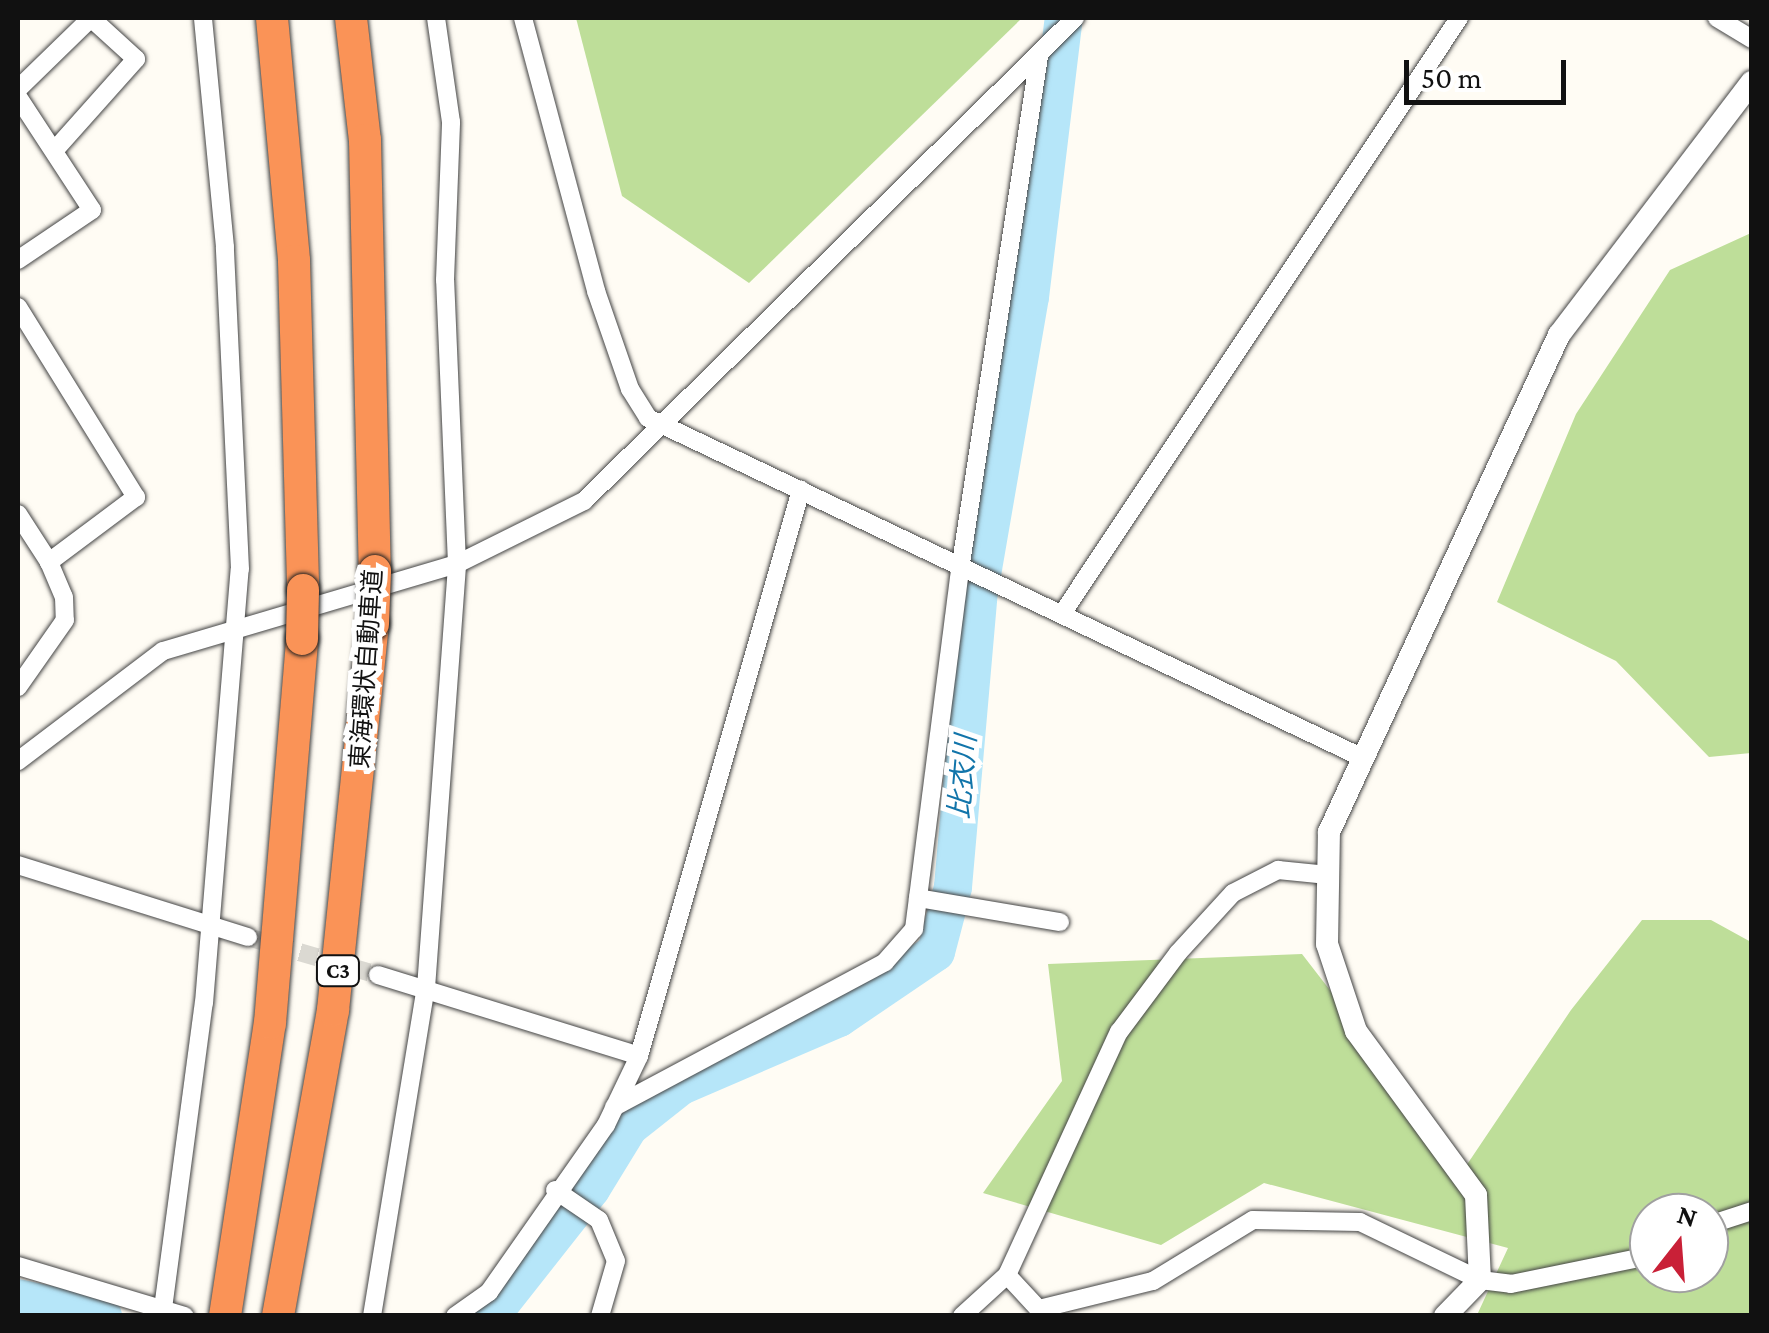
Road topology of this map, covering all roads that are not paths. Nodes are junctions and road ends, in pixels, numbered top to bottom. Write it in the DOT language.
graph roads {
  1 [pos="203,18"];
  2 [pos="272,18"];
  3 [pos="351,18"];
  4 [pos="436,18"];
  5 [pos="523,18"];
  6 [pos="1075,18"];
  7 [pos="1459,18"];
  8 [pos="1717,18"];
  9 [pos="1752,39"];
  10 [pos="1039,56"];
  11 [pos="1752,82"];
  12 [pos="18,88"];
  13 [pos="18,97"];
  14 [pos="54,152"];
  15 [pos="18,260"];
  16 [pos="18,306"];
  17 [pos="658,426"];
  18 [pos="801,490"];
  19 [pos="18,514"];
  20 [pos="24,540"];
  21 [pos="49,562"];
  22 [pos="960,563"];
  23 [pos="456,564"];
  24 [pos="1064,611"];
  25 [pos="232,628"];
  26 [pos="18,687"];
  27 [pos="1361,756"];
  28 [pos="18,761"];
  29 [pos="18,866"];
  30 [pos="1328,875"];
  31 [pos="918,898"];
  32 [pos="1060,922"];
  33 [pos="211,926"];
  34 [pos="248,936"];
  35 [pos="378,975"];
  36 [pos="426,988"];
  37 [pos="638,1056"];
  38 [pos="614,1107"];
  39 [pos="555,1190"];
  40 [pos="1629,1260"];
  41 [pos="18,1266"];
  42 [pos="1007,1275"];
  43 [pos="1480,1280"];
  44 [pos="226,1311"];
  45 [pos="162,1312"];
  46 [pos="1042,1312"];
  47 [pos="184,1316"];
  48 [pos="278,1316"];
  49 [pos="372,1316"];
  50 [pos="455,1316"];
  51 [pos="600,1316"];
  52 [pos="962,1316"];
  53 [pos="1445,1316"];
  1 -- 25 [label="street"];
  2 -- 44 [label="highway, bridge"];
  3 -- 48 [label="highway, 東海環状自動車道 / C3, bridge"];
  4 -- 23 [label="street"];
  5 -- 17 [label="street"];
  6 -- 10 [label="street"];
  7 -- 24 [label="street"];
  8 -- 9 [label="street"];
  10 -- 17 [label="street"];
  10 -- 22 [label="street"];
  11 -- 27 [label="street"];
  12 -- 14 [label="street"];
  13 -- 14 [label="street"];
  14 -- 15 [label="street"];
  16 -- 21 [label="street"];
  17 -- 18 [label="street"];
  17 -- 23 [label="street"];
  18 -- 22 [label="street"];
  18 -- 37 [label="street"];
  19 -- 20 [label="street"];
  20 -- 21 [label="street"];
  21 -- 26 [label="street"];
  22 -- 24 [label="street"];
  22 -- 31 [label="street"];
  23 -- 25 [label="street"];
  23 -- 36 [label="street"];
  24 -- 27 [label="street"];
  25 -- 28 [label="street"];
  25 -- 33 [label="street"];
  27 -- 30 [label="street"];
  29 -- 33 [label="street"];
  30 -- 42 [label="street"];
  30 -- 43 [label="street"];
  31 -- 32 [label="street"];
  31 -- 38 [label="street"];
  33 -- 34 [label="street"];
  33 -- 45 [label="street"];
  35 -- 36 [label="street"];
  36 -- 37 [label="street"];
  36 -- 49 [label="street"];
  37 -- 38 [label="street"];
  38 -- 39 [label="street"];
  39 -- 50 [label="street"];
  39 -- 51 [label="street"];
  40 -- 43 [label="street"];
  41 -- 45 [label="street"];
  42 -- 46 [label="street"];
  42 -- 52 [label="street"];
  43 -- 46 [label="street"];
  43 -- 53 [label="street"];
  45 -- 47 [label="street"];
}
